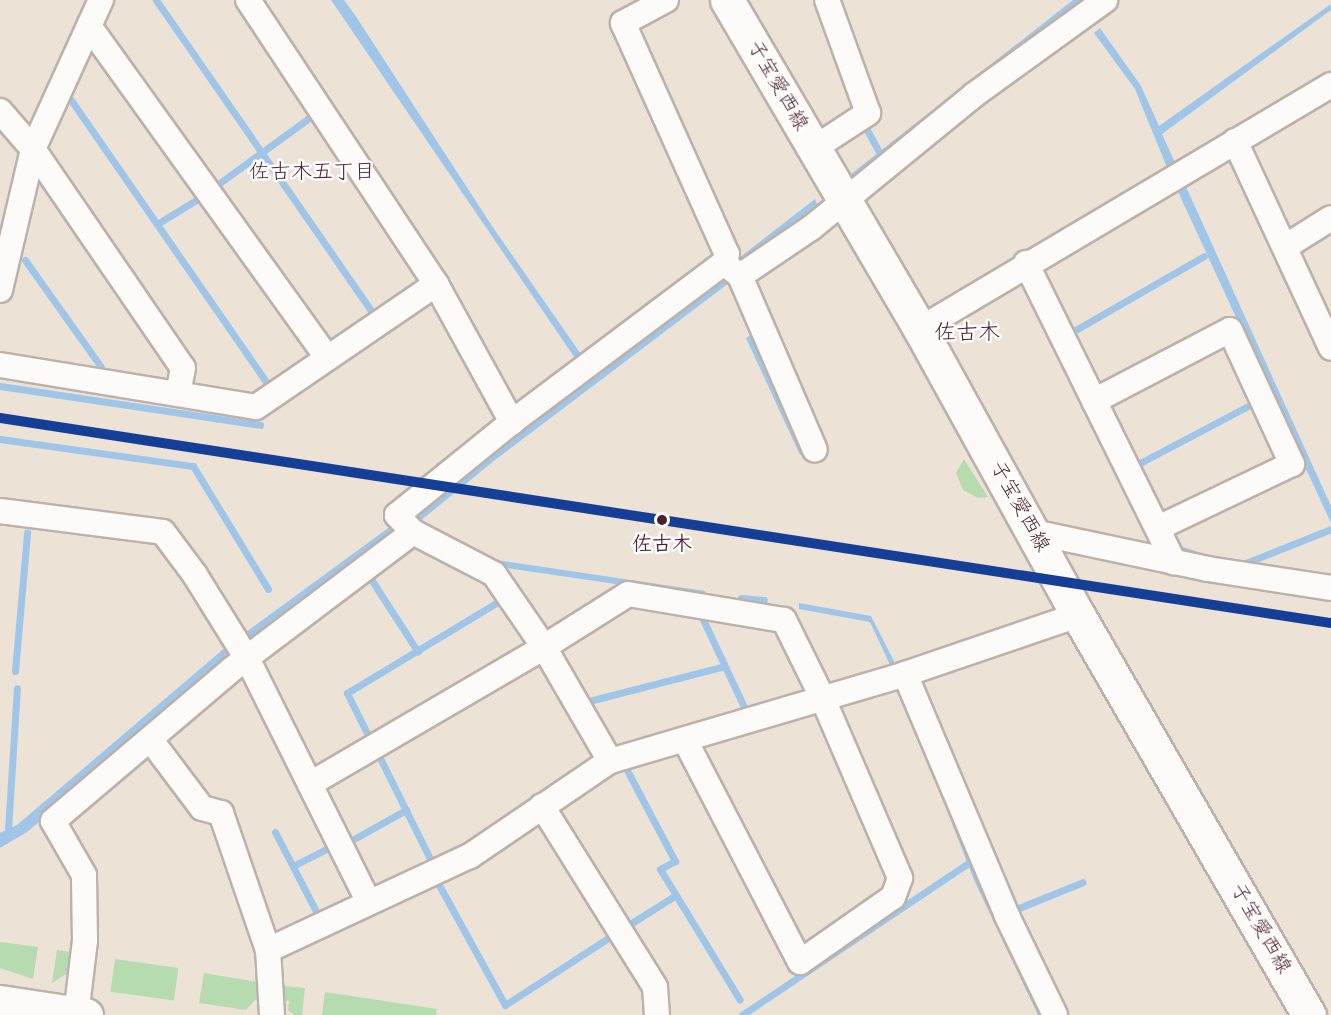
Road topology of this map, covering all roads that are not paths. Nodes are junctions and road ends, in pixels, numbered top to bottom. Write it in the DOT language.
graph roads {
  1 [pos="101,0"];
  2 [pos="248,0"];
  3 [pos="666,0"];
  4 [pos="827,0"];
  5 [pos="1105,0"];
  6 [pos="735,3"];
  7 [pos="89,26"];
  8 [pos="1331,85"];
  9 [pos="0,111"];
  10 [pos="1235,141"];
  11 [pos="33,149"];
  12 [pos="813,149"];
  13 [pos="844,202"];
  14 [pos="1331,218"];
  15 [pos="1285,247"];
  16 [pos="1026,263"];
  17 [pos="732,269"];
  18 [pos="436,284"];
  19 [pos="0,290"];
  20 [pos="920,329"];
  21 [pos="1331,348"];
  22 [pos="326,356"];
  23 [pos="0,365"];
  24 [pos="178,393"];
  25 [pos="1094,400"];
  26 [pos="512,422"];
  27 [pos="815,450"];
  28 [pos="0,511"];
  29 [pos="407,526"];
  30 [pos="1158,528"];
  31 [pos="1033,532"];
  32 [pos="1174,562"];
  33 [pos="1331,588"];
  34 [pos="1078,615"];
  35 [pos="544,648"];
  36 [pos="242,651"];
  37 [pos="905,674"];
  38 [pos="823,699"];
  39 [pos="150,739"];
  40 [pos="686,742"];
  41 [pos="610,761"];
  42 [pos="310,784"];
  43 [pos="542,806"];
  44 [pos="368,901"];
  45 [pos="268,950"];
  46 [pos="0,1002"];
  47 [pos="79,1015"];
  48 [pos="272,1015"];
  49 [pos="657,1015"];
  50 [pos="1055,1015"];
  51 [pos="1309,1015"];
  1 -- 7 [label="street"];
  2 -- 18 [label="street"];
  3 -- 17 [label="street"];
  4 -- 12 [label="street"];
  5 -- 13 [label="street"];
  6 -- 12 [label="main road, 子宝愛西線"];
  7 -- 11 [label="street"];
  7 -- 22 [label="street"];
  8 -- 10 [label="street"];
  9 -- 11 [label="street"];
  10 -- 15 [label="street"];
  10 -- 16 [label="street"];
  11 -- 19 [label="street"];
  11 -- 24 [label="street"];
  12 -- 13 [label="main road, 子宝愛西線"];
  13 -- 17 [label="street"];
  13 -- 20 [label="main road, 子宝愛西線"];
  14 -- 15 [label="street"];
  15 -- 21 [label="street"];
  16 -- 20 [label="street"];
  16 -- 25 [label="street"];
  17 -- 26 [label="street"];
  17 -- 27 [label="street"];
  18 -- 22 [label="street"];
  18 -- 26 [label="street"];
  20 -- 31 [label="main road, 子宝愛西線"];
  22 -- 24 [label="street"];
  23 -- 24 [label="street"];
  25 -- 30 [label="street"];
  25 -- 30 [label="street"];
  26 -- 29 [label="street"];
  28 -- 36 [label="street"];
  29 -- 35 [label="street"];
  29 -- 36 [label="street"];
  30 -- 32 [label="street"];
  31 -- 32 [label="street"];
  31 -- 34 [label="main road, 子宝愛西線"];
  32 -- 33 [label="street"];
  34 -- 37 [label="street"];
  34 -- 51 [label="main road, 子宝愛西線"];
  35 -- 38 [label="street"];
  35 -- 41 [label="street"];
  35 -- 42 [label="street"];
  36 -- 39 [label="street"];
  36 -- 42 [label="street"];
  37 -- 38 [label="street"];
  37 -- 50 [label="street"];
  38 -- 40 [label="street"];
  38 -- 40 [label="street"];
  39 -- 45 [label="street"];
  39 -- 47 [label="street"];
  40 -- 41 [label="street"];
  41 -- 43 [label="street"];
  42 -- 44 [label="street"];
  43 -- 44 [label="street"];
  43 -- 49 [label="street"];
  44 -- 45 [label="street"];
  45 -- 48 [label="street"];
  46 -- 47 [label="main road"];
}
